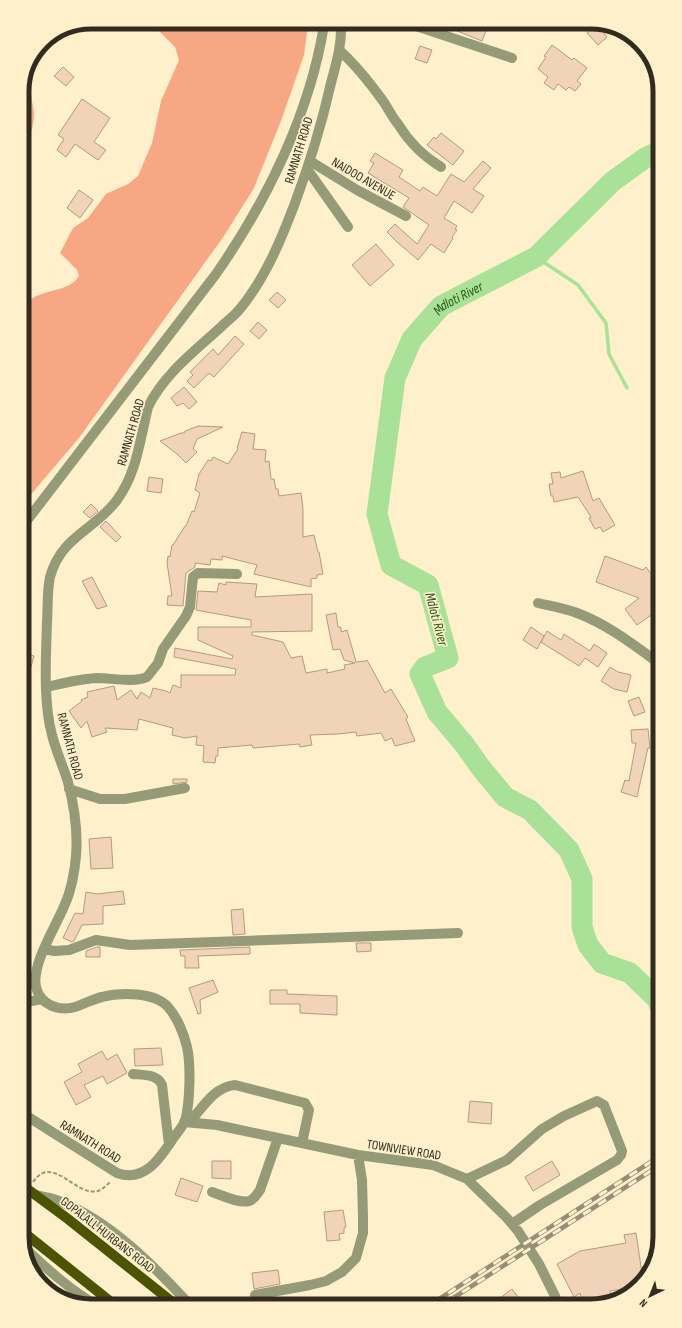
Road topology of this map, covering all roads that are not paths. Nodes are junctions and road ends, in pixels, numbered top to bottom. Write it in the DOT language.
graph roads {
  1 [pos="323,29"];
  2 [pos="341,29"];
  3 [pos="425,29"];
  4 [pos="339,50"];
  5 [pos="512,58"];
  6 [pos="308,165"];
  7 [pos="441,167"];
  8 [pos="406,216"];
  9 [pos="348,227"];
  10 [pos="29,518"];
  11 [pos="237,574"];
  12 [pos="538,603"];
  13 [pos="653,657"];
  14 [pos="47,687"];
  15 [pos="185,788"];
  16 [pos="69,789"];
  17 [pos="458,933"];
  18 [pos="44,949"];
  19 [pos="41,999"];
  20 [pos="29,1002"];
  21 [pos="133,1074"];
  22 [pos="29,1117"];
  23 [pos="187,1122"];
  24 [pos="278,1138"];
  25 [pos="302,1143"];
  26 [pos="169,1145"];
  27 [pos="358,1155"];
  28 [pos="468,1178"];
  29 [pos="29,1189"];
  30 [pos="212,1192"];
  31 [pos="512,1224"];
  32 [pos="29,1237"];
  33 [pos="32,1255"];
  34 [pos="255,1295"];
  35 [pos="85,1299"];
  36 [pos="107,1299"];
  37 [pos="168,1299"];
  38 [pos="185,1299"];
  39 [pos="557,1299"];
  1 -- 10 [label="street"];
  2 -- 4 [label="street, RAMNATH ROAD"];
  3 -- 5 [label="street"];
  4 -- 6 [label="street, RAMNATH ROAD"];
  4 -- 7 [label="street"];
  6 -- 8 [label="street, NAIDOO AVENUE"];
  6 -- 9 [label="street"];
  6 -- 14 [label="street, RAMNATH ROAD"];
  11 -- 14 [label="street"];
  12 -- 13 [label="street"];
  14 -- 16 [label="street, RAMNATH ROAD"];
  15 -- 16 [label="street"];
  16 -- 18 [label="street, RAMNATH ROAD"];
  17 -- 18 [label="street"];
  18 -- 19 [label="street, RAMNATH ROAD"];
  19 -- 20 [label="street"];
  19 -- 23 [label="street, RAMNATH ROAD"];
  21 -- 26 [label="street"];
  22 -- 26 [label="street, RAMNATH ROAD"];
  23 -- 24 [label="street, TOWNVIEW ROAD"];
  23 -- 25 [label="street"];
  23 -- 26 [label="street, RAMNATH ROAD"];
  24 -- 25 [label="street, TOWNVIEW ROAD"];
  24 -- 30 [label="street"];
  25 -- 27 [label="street, TOWNVIEW ROAD"];
  27 -- 28 [label="street, TOWNVIEW ROAD"];
  27 -- 34 [label="street"];
  28 -- 31 [label="street, TOWNVIEW ROAD"];
  28 -- 31 [label="street"];
  29 -- 37 [label="main road, GOPALALL HURBANS ROAD"];
  29 -- 38 [label="street"];
  31 -- 39 [label="street, TOWNVIEW ROAD"];
  32 -- 36 [label="main road"];
  33 -- 35 [label="street"];
}
